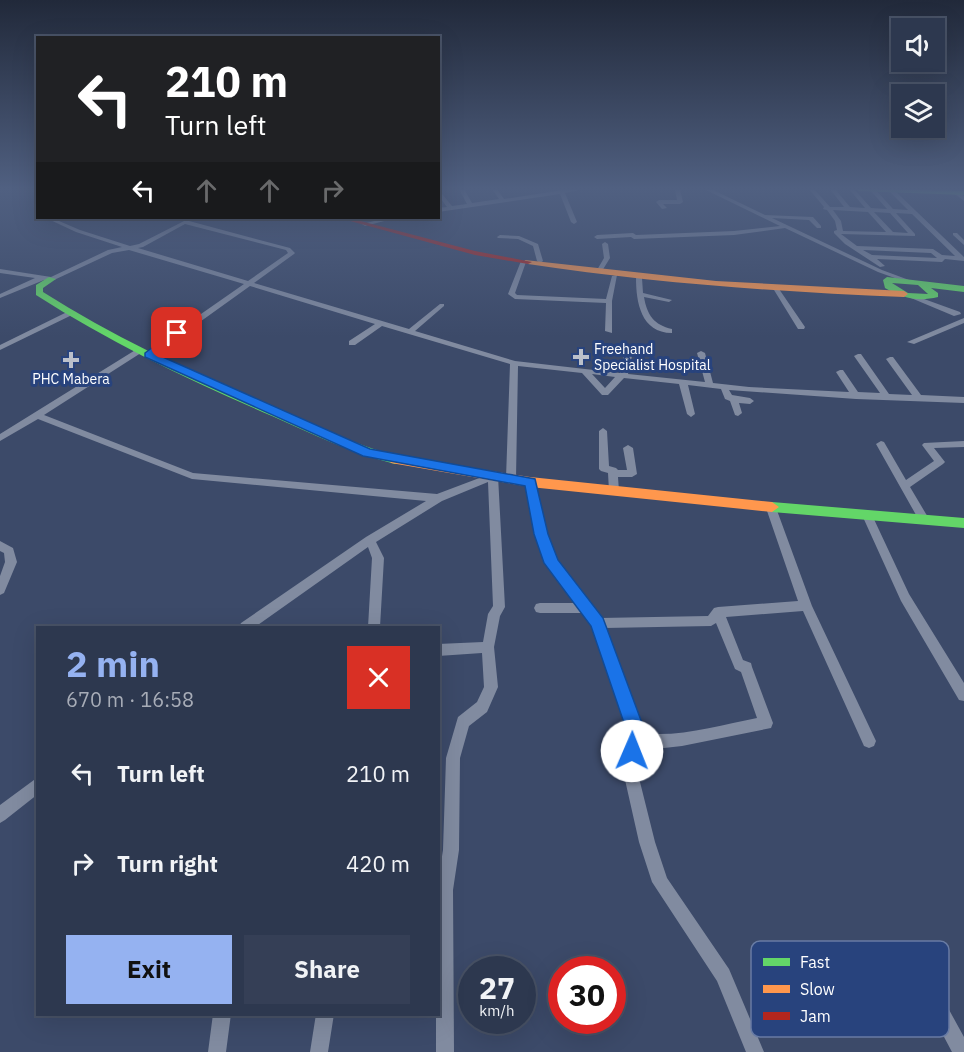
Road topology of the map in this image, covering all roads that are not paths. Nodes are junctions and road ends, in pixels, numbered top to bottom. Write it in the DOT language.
graph roads {
  1 [pos="100,238"];
  2 [pos="156,238"];
  3 [pos="242,238"];
  4 [pos="421,238"];
  5 [pos="432,238"];
  6 [pos="523,238"];
  7 [pos="809,238"];
  8 [pos="842,238"];
  9 [pos="941,238"];
  10 [pos="605,244"];
  11 [pos="130,248"];
  12 [pos="852,248"];
  13 [pos="873,257"];
  14 [pos="940,258"];
  15 [pos="962,258"];
  16 [pos="540,261"];
  17 [pos="523,262"];
  18 [pos="869,266"];
  19 [pos="600,270"];
  20 [pos="0,271"];
  21 [pos="615,276"];
  22 [pos="47,279"];
  23 [pos="639,279"];
  24 [pos="887,281"];
  25 [pos="248,283"];
  26 [pos="910,288"];
  27 [pos="777,290"];
  28 [pos="964,291"];
  29 [pos="639,294"];
  30 [pos="0,296"];
  31 [pos="933,296"];
  32 [pos="669,300"];
  33 [pos="609,301"];
  34 [pos="442,304"];
  35 [pos="70,314"];
  36 [pos="962,317"];
  37 [pos="381,323"];
  38 [pos="801,327"];
  39 [pos="411,331"];
  40 [pos="609,331"];
  41 [pos="669,331"];
  42 [pos="911,342"];
  43 [pos="352,343"];
  44 [pos="0,348"];
  45 [pos="144,353"];
  46 [pos="700,353"];
  47 [pos="628,356"];
  48 [pos="858,356"];
  49 [pos="890,359"];
  50 [pos="514,363"];
  51 [pos="840,372"];
  52 [pos="586,373"];
  53 [pos="622,377"];
  54 [pos="683,383"];
  55 [pos="710,386"];
  56 [pos="724,387"];
  57 [pos="856,396"];
  58 [pos="886,396"];
  59 [pos="919,398"];
  60 [pos="735,400"];
  61 [pos="964,400"];
  62 [pos="750,401"];
  63 [pos="738,413"];
  64 [pos="691,414"];
  65 [pos="37,415"];
  66 [pos="603,431"];
  67 [pos="0,438"];
  68 [pos="881,444"];
  69 [pos="964,444"];
  70 [pos="628,448"];
  71 [pos="613,473"];
  72 [pos="493,476"];
  73 [pos="510,478"];
  74 [pos="530,482"];
  75 [pos="904,486"];
  76 [pos="614,491"];
  77 [pos="438,498"];
  78 [pos="771,508"];
  79 [pos="867,515"];
  80 [pos="924,519"];
  81 [pos="964,523"];
  82 [pos="370,540"];
  83 [pos="0,545"];
  84 [pos="0,590"];
  85 [pos="806,606"];
  86 [pos="540,608"];
  87 [pos="585,608"];
  88 [pos="718,612"];
  89 [pos="257,622"];
  90 [pos="597,623"];
  91 [pos="374,626"];
  92 [pos="488,647"];
  93 [pos="440,650"];
  94 [pos="964,695"];
  95 [pos="635,739"];
  96 [pos="869,741"];
  97 [pos="36,786"];
  98 [pos="0,815"];
  99 [pos="441,889"];
  100 [pos="222,1016"];
  101 [pos="325,1016"];
  102 [pos="949,1028"];
  103 [pos="218,1052"];
  104 [pos="319,1052"];
  105 [pos="445,1052"];
  106 [pos="755,1052"];
  107 [pos="962,1052"];
  1 -- 11 [label="street"];
  2 -- 11 [label="street"];
  3 -- 25 [label="street"];
  4 -- 17 [label="main road"];
  5 -- 16 [label="main road"];
  6 -- 16 [label="street"];
  7 -- 18 [label="street"];
  8 -- 12 [label="street"];
  9 -- 15 [label="street"];
  10 -- 19 [label="street"];
  11 -- 22 [label="street"];
  11 -- 25 [label="street"];
  12 -- 13 [label="street"];
  12 -- 14 [label="street"];
  13 -- 14 [label="street"];
  13 -- 18 [label="street"];
  14 -- 15 [label="street"];
  16 -- 19 [label="main road"];
  17 -- 21 [label="main road"];
  17 -- 33 [label="street"];
  18 -- 24 [label="street"];
  18 -- 26 [label="street"];
  19 -- 24 [label="main road"];
  20 -- 22 [label="street"];
  21 -- 23 [label="main road"];
  21 -- 33 [label="street"];
  22 -- 30 [label="street"];
  22 -- 35 [label="main road"];
  23 -- 27 [label="main road"];
  23 -- 29 [label="street"];
  24 -- 26 [label="main road"];
  25 -- 37 [label="street"];
  25 -- 45 [label="street"];
  26 -- 27 [label="main road"];
  26 -- 28 [label="main road"];
  26 -- 31 [label="main road"];
  26 -- 36 [label="street"];
  27 -- 38 [label="street"];
  28 -- 31 [label="main road"];
  29 -- 32 [label="street"];
  29 -- 41 [label="street"];
  31 -- 36 [label="street"];
  33 -- 40 [label="street"];
  34 -- 39 [label="street"];
  35 -- 44 [label="street"];
  35 -- 45 [label="main road"];
  36 -- 42 [label="street"];
  37 -- 39 [label="street"];
  37 -- 43 [label="street"];
  39 -- 50 [label="street"];
  45 -- 65 [label="street"];
  45 -- 72 [label="main road"];
  46 -- 55 [label="street"];
  47 -- 53 [label="street"];
  48 -- 58 [label="street"];
  49 -- 59 [label="street"];
  50 -- 52 [label="street"];
  50 -- 73 [label="street"];
  51 -- 57 [label="street"];
  52 -- 53 [label="street"];
  52 -- 53 [label="street"];
  53 -- 54 [label="street"];
  54 -- 55 [label="street"];
  54 -- 64 [label="street"];
  55 -- 56 [label="street"];
  56 -- 57 [label="street"];
  56 -- 60 [label="street"];
  57 -- 58 [label="street"];
  58 -- 59 [label="street"];
  59 -- 61 [label="street"];
  60 -- 62 [label="street"];
  60 -- 63 [label="street"];
  65 -- 67 [label="street"];
  65 -- 77 [label="street"];
  66 -- 71 [label="street"];
  68 -- 75 [label="street"];
  69 -- 75 [label="street"];
  70 -- 71 [label="street"];
  71 -- 76 [label="street"];
  72 -- 73 [label="main road"];
  72 -- 77 [label="street"];
  72 -- 92 [label="street"];
  73 -- 74 [label="main road"];
  74 -- 76 [label="main road"];
  74 -- 87 [label="street"];
  75 -- 80 [label="street"];
  76 -- 78 [label="main road"];
  77 -- 82 [label="street"];
  78 -- 79 [label="main road"];
  78 -- 85 [label="street"];
  79 -- 80 [label="main road"];
  79 -- 94 [label="street"];
  80 -- 81 [label="main road"];
  82 -- 89 [label="street"];
  82 -- 91 [label="street"];
  83 -- 84 [label="street"];
  85 -- 88 [label="street"];
  85 -- 96 [label="street"];
  86 -- 87 [label="street"];
  87 -- 90 [label="street"];
  88 -- 90 [label="street"];
  88 -- 95 [label="street"];
  90 -- 95 [label="street"];
  92 -- 93 [label="street"];
  92 -- 99 [label="street"];
  95 -- 106 [label="street"];
  97 -- 98 [label="street"];
  99 -- 105 [label="street"];
  100 -- 103 [label="street"];
  101 -- 104 [label="street"];
  102 -- 107 [label="street"];
}
